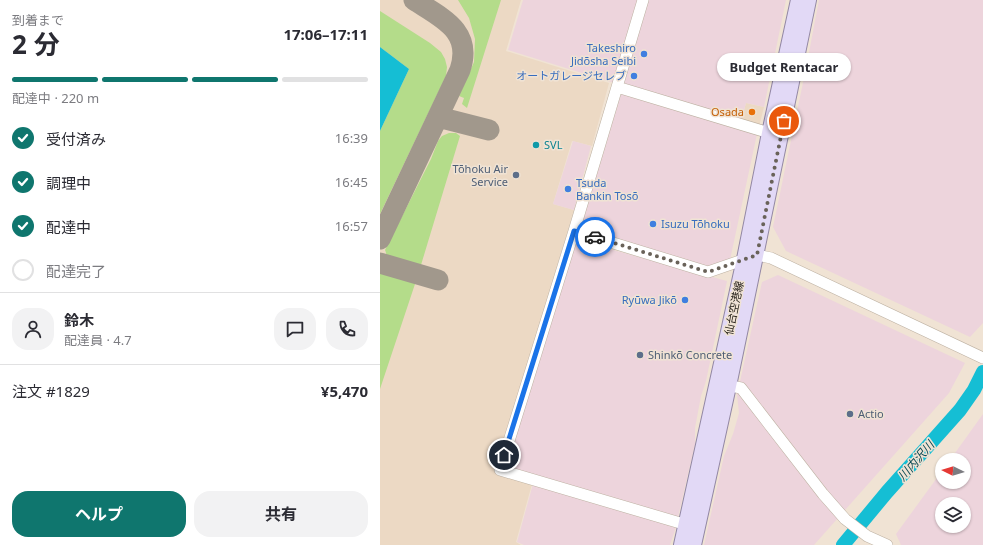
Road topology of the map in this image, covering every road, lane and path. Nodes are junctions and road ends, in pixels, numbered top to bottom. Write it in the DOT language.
graph roads {
  1 [pos="643,0"];
  2 [pos="798,0"];
  3 [pos="809,0"];
  4 [pos="617,87"];
  5 [pos="775,135"];
  6 [pos="574,231"];
  7 [pos="750,257"];
  8 [pos="980,357"];
  9 [pos="723,385"];
  10 [pos="687,525"];
  11 [pos="882,543"];
  12 [pos="681,545"];
  13 [pos="694,545"];
  1 -- 4 [label="street"];
  2 -- 5 [label="main road, 仙台空港線"];
  3 -- 5 [label="main road, 仙台空港線"];
  4 -- 5 [label="street"];
  4 -- 6 [label="street"];
  5 -- 7 [label="main road, 仙台空港線"];
  6 -- 7 [label="street"];
  6 -- 10 [label="street"];
  7 -- 8 [label="street"];
  7 -- 9 [label="main road, 仙台空港線"];
  9 -- 10 [label="main road, 仙台空港線"];
  9 -- 11 [label="street"];
  9 -- 13 [label="main road, 仙台空港線"];
  10 -- 12 [label="main road, 仙台空港線"];
}
